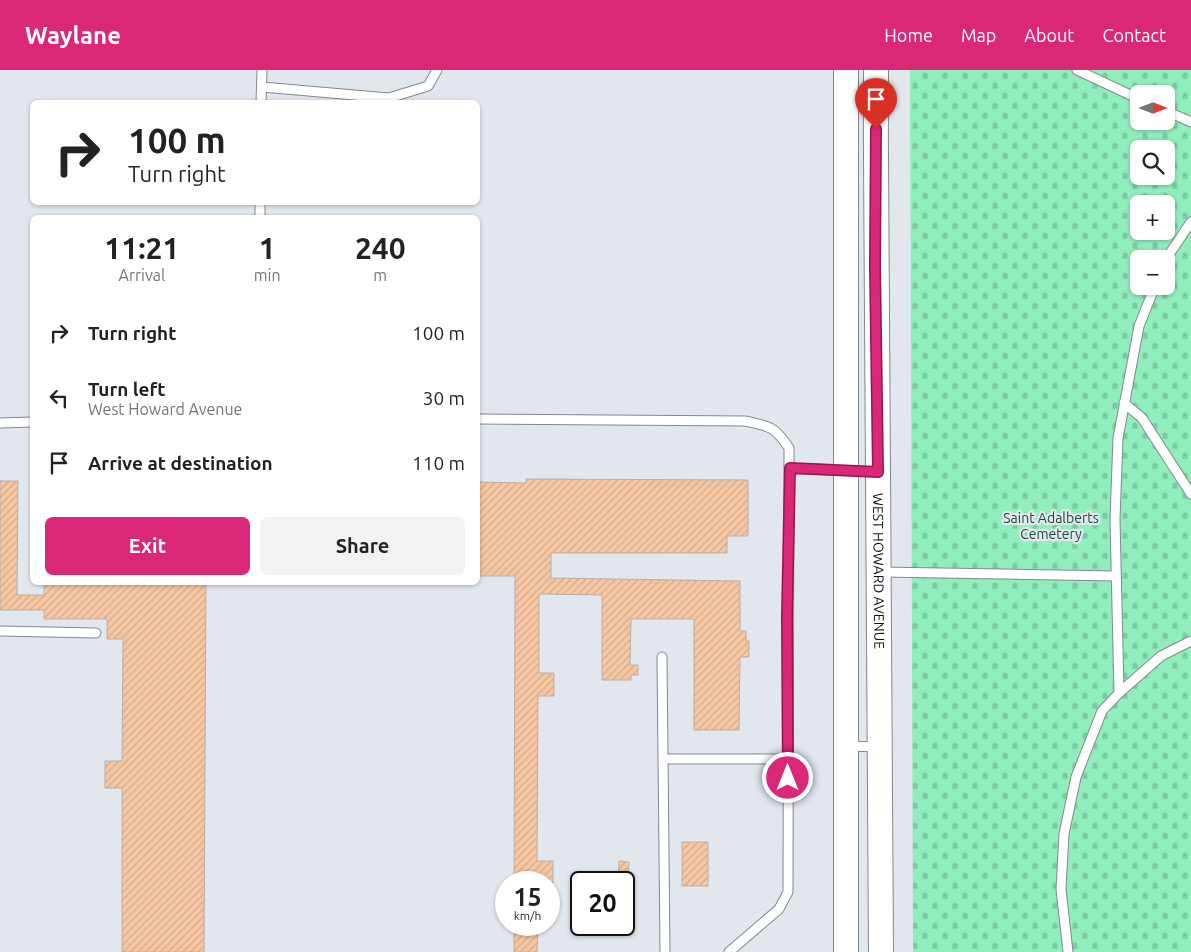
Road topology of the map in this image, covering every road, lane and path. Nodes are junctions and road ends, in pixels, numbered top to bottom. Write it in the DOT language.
graph roads {
  1 [pos="262,70"];
  2 [pos="437,70"];
  3 [pos="846,70"];
  4 [pos="876,70"];
  5 [pos="1078,70"];
  6 [pos="262,87"];
  7 [pos="1130,95"];
  8 [pos="261,100"];
  9 [pos="1175,115"];
  10 [pos="1191,122"];
  11 [pos="1191,222"];
  12 [pos="1172,250"];
  13 [pos="1151,295"];
  14 [pos="1124,403"];
  15 [pos="480,419"];
  16 [pos="30,422"];
  17 [pos="0,423"];
  18 [pos="790,468"];
  19 [pos="846,470"];
  20 [pos="878,472"];
  21 [pos="1191,494"];
  22 [pos="880,572"];
  23 [pos="1116,576"];
  24 [pos="0,631"];
  25 [pos="96,633"];
  26 [pos="1191,642"];
  27 [pos="662,657"];
  28 [pos="1119,693"];
  29 [pos="846,746"];
  30 [pos="880,747"];
  31 [pos="664,759"];
  32 [pos="788,759"];
  33 [pos="665,952"];
  34 [pos="729,952"];
  35 [pos="846,952"];
  36 [pos="881,952"];
  37 [pos="1068,952"];
  1 -- 6 [label="lane"];
  2 -- 6 [label="lane"];
  3 -- 19 [label="main road"];
  4 -- 20 [label="main road, WEST HOWARD AVENUE"];
  5 -- 7 [label="lane"];
  6 -- 8 [label="lane"];
  9 -- 10 [label="lane"];
  11 -- 12 [label="lane"];
  13 -- 14 [label="lane"];
  14 -- 21 [label="lane"];
  14 -- 23 [label="lane"];
  15 -- 18 [label="lane"];
  16 -- 17 [label="lane"];
  18 -- 19 [label="lane"];
  18 -- 32 [label="lane"];
  19 -- 20 [label="lane"];
  19 -- 29 [label="main road"];
  20 -- 22 [label="main road, WEST HOWARD AVENUE"];
  22 -- 23 [label="lane"];
  22 -- 30 [label="main road, WEST HOWARD AVENUE"];
  23 -- 28 [label="lane"];
  24 -- 25 [label="lane"];
  26 -- 28 [label="lane"];
  27 -- 31 [label="lane"];
  28 -- 37 [label="lane"];
  29 -- 30 [label="lane"];
  29 -- 35 [label="main road"];
  30 -- 36 [label="main road, WEST HOWARD AVENUE"];
  31 -- 32 [label="lane"];
  31 -- 33 [label="lane"];
  32 -- 34 [label="lane"];
}
